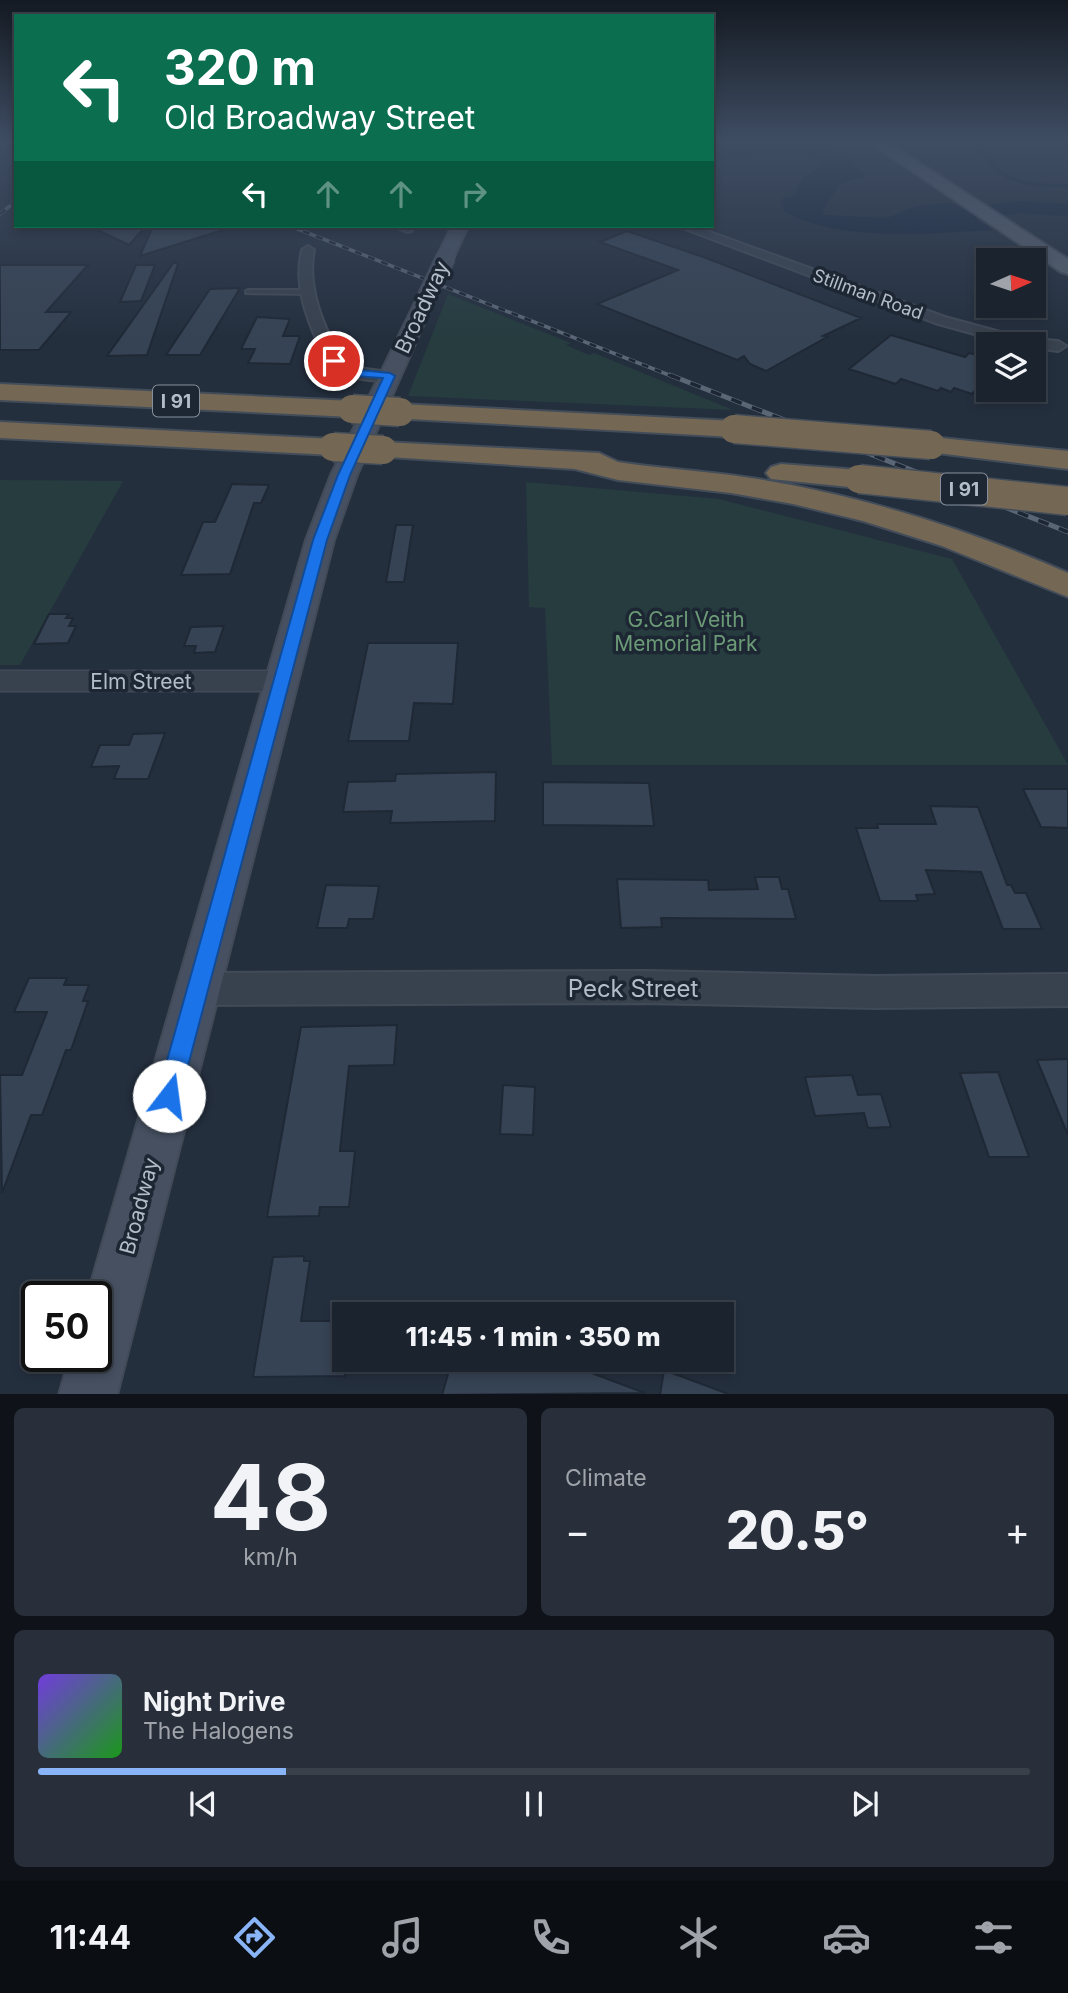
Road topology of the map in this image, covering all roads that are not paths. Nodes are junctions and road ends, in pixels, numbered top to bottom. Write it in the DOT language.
graph roads {
  1 [pos="976,207"];
  2 [pos="401,228"];
  3 [pos="459,228"];
  4 [pos="688,228"];
  5 [pos="409,231"];
  6 [pos="308,250"];
  7 [pos="1068,268"];
  8 [pos="248,292"];
  9 [pos="307,292"];
  10 [pos="1068,359"];
  11 [pos="390,376"];
  12 [pos="0,392"];
  13 [pos="0,430"];
  14 [pos="574,460"];
  15 [pos="1068,460"];
  16 [pos="1068,501"];
  17 [pos="1068,586"];
  18 [pos="0,681"];
  19 [pos="281,681"];
  20 [pos="198,989"];
  21 [pos="1068,990"];
  22 [pos="89,1394"];
  1 -- 7 [label="main road"];
  2 -- 5 [label="lane"];
  3 -- 11 [label="main road, Broadway, bridge"];
  4 -- 10 [label="street, Stillman Road"];
  6 -- 9 [label="street"];
  8 -- 9 [label="lane"];
  9 -- 11 [label="street"];
  11 -- 19 [label="main road, Broadway"];
  12 -- 15 [label="highway, I 91, bridge"];
  13 -- 14 [label="highway, I 91, bridge"];
  14 -- 16 [label="highway, I 91, bridge"];
  14 -- 17 [label="highway"];
  18 -- 19 [label="street, Elm Street"];
  19 -- 20 [label="main road, Broadway"];
  20 -- 21 [label="street, Peck Street"];
  20 -- 22 [label="main road, Broadway"];
}
